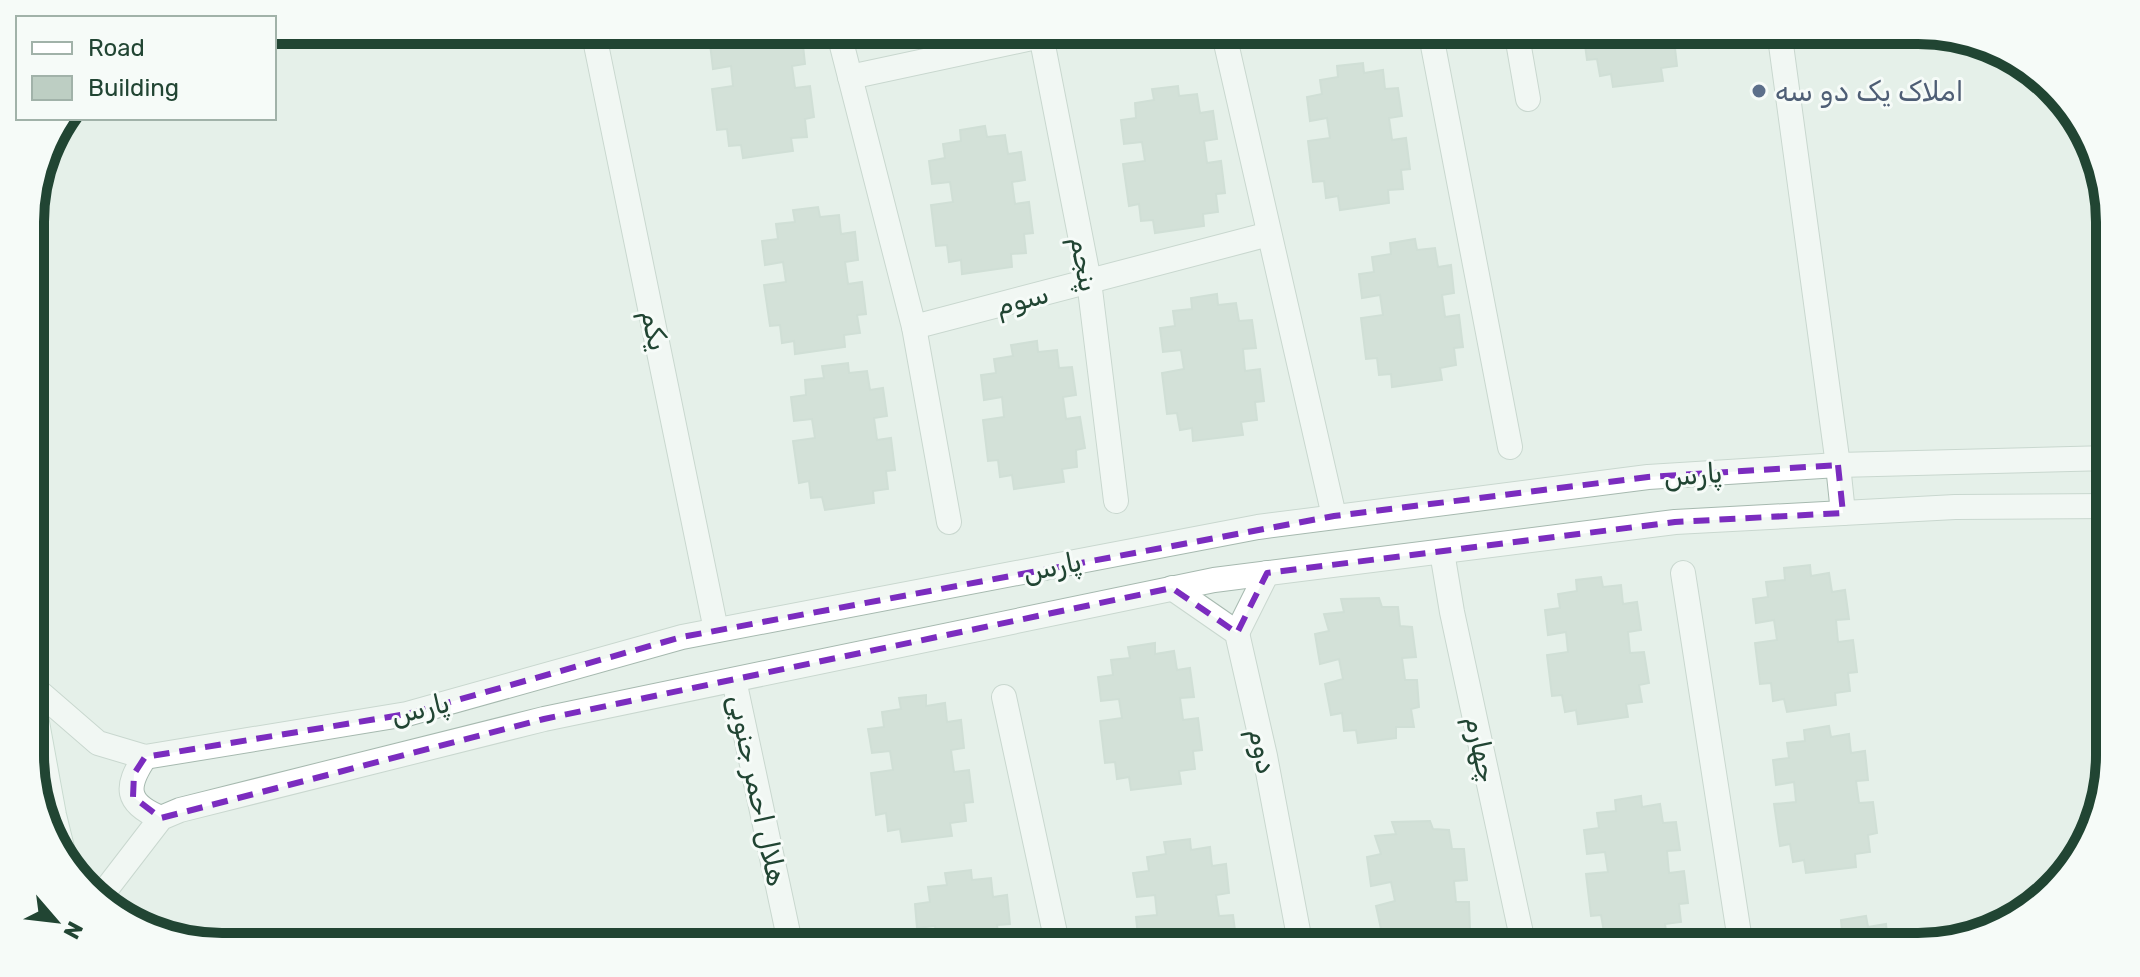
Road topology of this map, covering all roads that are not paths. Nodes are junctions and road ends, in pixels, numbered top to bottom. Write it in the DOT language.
graph roads {
  1 [pos="596,44"];
  2 [pos="842,44"];
  3 [pos="993,44"];
  4 [pos="1043,44"];
  5 [pos="1226,44"];
  6 [pos="1433,44"];
  7 [pos="1518,44"];
  8 [pos="1781,44"];
  9 [pos="850,77"];
  10 [pos="1528,99"];
  11 [pos="1269,234"];
  12 [pos="1089,281"];
  13 [pos="914,327"];
  14 [pos="1510,447"];
  15 [pos="2096,458"];
  16 [pos="1838,465"];
  17 [pos="1116,501"];
  18 [pos="2096,506"];
  19 [pos="1843,513"];
  20 [pos="1334,516"];
  21 [pos="949,522"];
  22 [pos="1442,552"];
  23 [pos="1267,573"];
  24 [pos="1683,573"];
  25 [pos="1172,588"];
  26 [pos="716,630"];
  27 [pos="1237,633"];
  28 [pos="734,680"];
  29 [pos="44,696"];
  30 [pos="1004,697"];
  31 [pos="145,757"];
  32 [pos="45,765"];
  33 [pos="53,809"];
  34 [pos="161,818"];
  35 [pos="106,889"];
  36 [pos="788,933"];
  37 [pos="1055,933"];
  38 [pos="1298,933"];
  39 [pos="1521,933"];
  40 [pos="1739,933"];
  1 -- 26 [label="street, یکم"];
  2 -- 9 [label="street"];
  3 -- 9 [label="street"];
  4 -- 12 [label="street, پنجم"];
  5 -- 11 [label="street"];
  6 -- 14 [label="street"];
  7 -- 10 [label="street"];
  8 -- 16 [label="street"];
  9 -- 13 [label="street"];
  11 -- 12 [label="street, سوم"];
  11 -- 20 [label="street"];
  12 -- 13 [label="street, سوم"];
  12 -- 17 [label="street, پنجم"];
  13 -- 21 [label="street"];
  15 -- 16 [label="street, پارس"];
  16 -- 19 [label="street"];
  16 -- 20 [label="street, پارس"];
  18 -- 19 [label="street, پارس"];
  19 -- 22 [label="street, پارس"];
  20 -- 26 [label="street, پارس"];
  22 -- 23 [label="street, پارس"];
  22 -- 39 [label="street, چهارم"];
  23 -- 25 [label="street, پارس"];
  23 -- 27 [label="street"];
  24 -- 40 [label="street"];
  25 -- 27 [label="street"];
  25 -- 28 [label="street, پارس"];
  26 -- 31 [label="street, پارس"];
  27 -- 38 [label="street, دوم"];
  28 -- 34 [label="street, پارس"];
  28 -- 36 [label="street, هلال احمر جنوبی"];
  29 -- 31 [label="street, پارس"];
  30 -- 37 [label="street"];
  31 -- 34 [label="street"];
  32 -- 33 [label="street"];
  34 -- 35 [label="street"];
}
